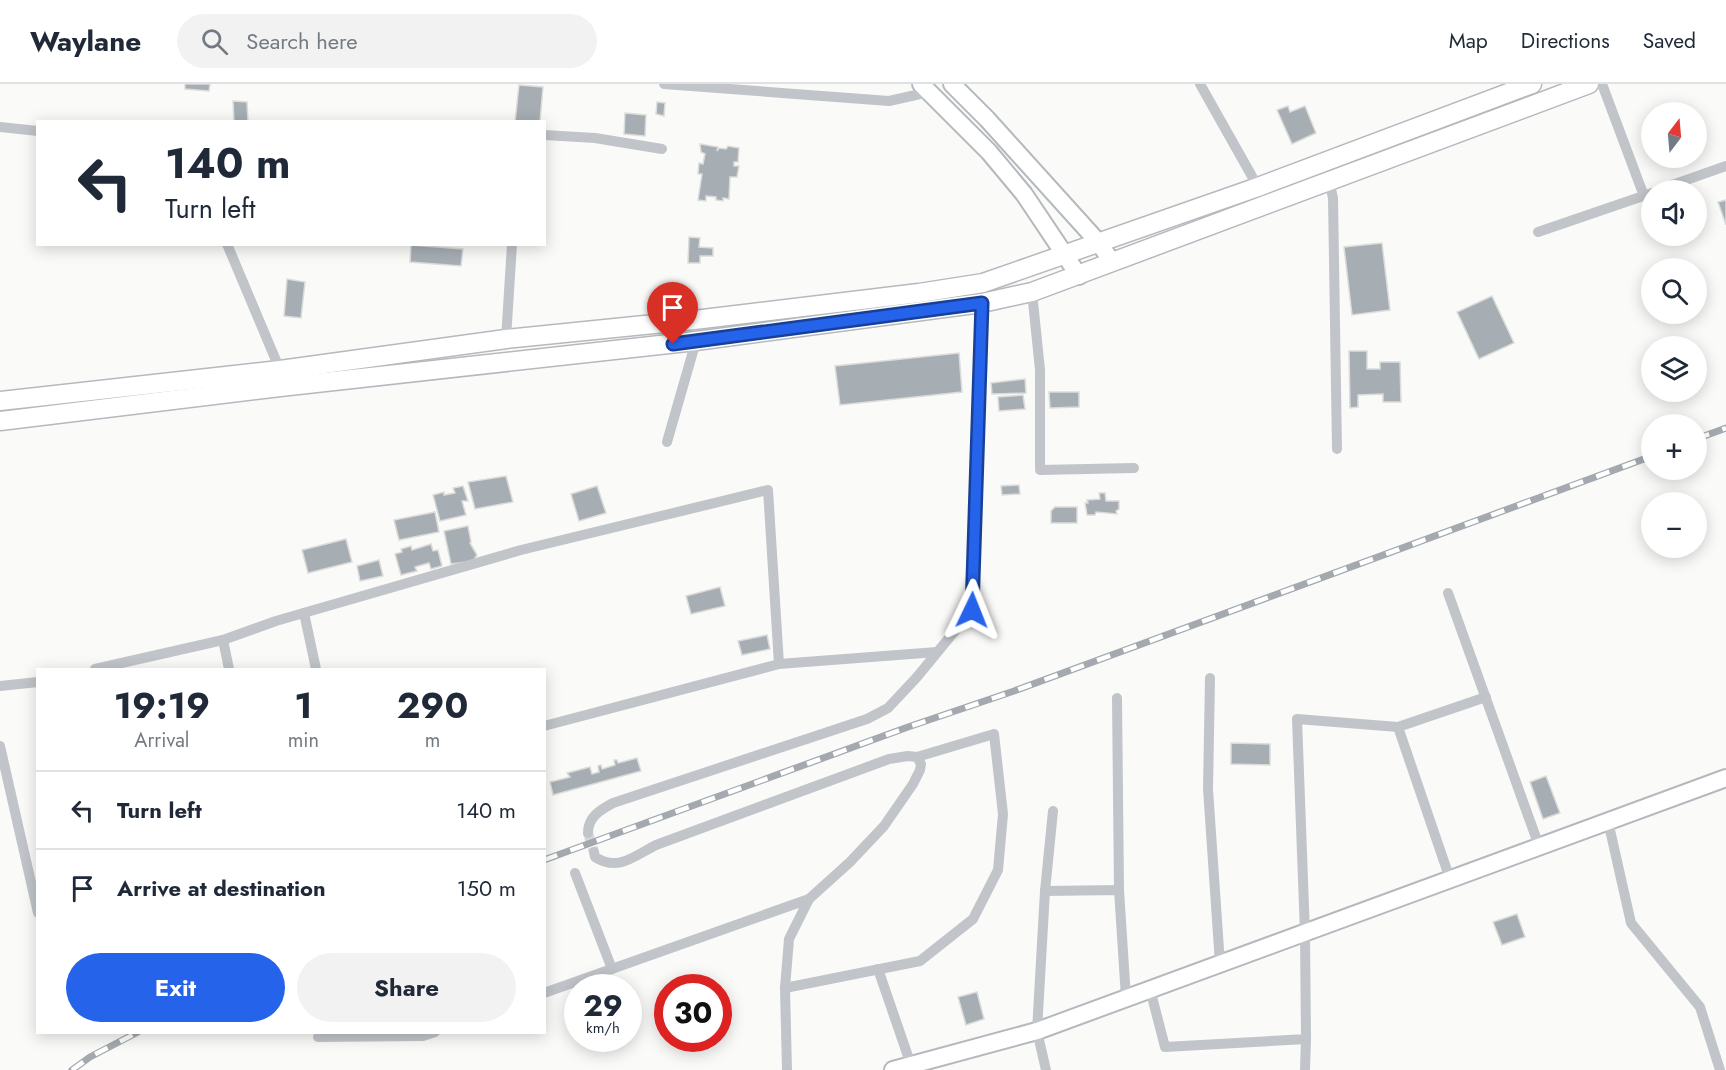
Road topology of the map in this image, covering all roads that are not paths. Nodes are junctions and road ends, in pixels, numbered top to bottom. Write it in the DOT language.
graph roads {
  1 [pos="664,84"];
  2 [pos="952,84"];
  3 [pos="1200,84"];
  4 [pos="1532,84"];
  5 [pos="1589,84"];
  6 [pos="1602,84"];
  7 [pos="680,85"];
  8 [pos="925,88"];
  9 [pos="1506,89"];
  10 [pos="0,127"];
  11 [pos="36,131"];
  12 [pos="546,135"];
  13 [pos="662,149"];
  14 [pos="1726,166"];
  15 [pos="1329,180"];
  16 [pos="1642,180"];
  17 [pos="1686,180"];
  18 [pos="1258,187"];
  19 [pos="1641,196"];
  20 [pos="1538,232"];
  21 [pos="1099,243"];
  22 [pos="228,246"];
  23 [pos="512,246"];
  24 [pos="1066,255"];
  25 [pos="1112,262"];
  26 [pos="1080,276"];
  27 [pos="1032,292"];
  28 [pos="982,303"];
  29 [pos="506,339"];
  30 [pos="696,341"];
  31 [pos="280,370"];
  32 [pos="0,401"];
  33 [pos="0,421"];
  34 [pos="667,442"];
  35 [pos="1337,449"];
  36 [pos="1134,468"];
  37 [pos="1448,593"];
  38 [pos="304,613"];
  39 [pos="223,640"];
  40 [pos="937,652"];
  41 [pos="778,664"];
  42 [pos="127,665"];
  43 [pos="103,668"];
  44 [pos="229,668"];
  45 [pos="316,668"];
  46 [pos="1210,678"];
  47 [pos="36,682"];
  48 [pos="0,686"];
  49 [pos="1486,697"];
  50 [pos="1117,698"];
  51 [pos="546,725"];
  52 [pos="1398,727"];
  53 [pos="0,746"];
  54 [pos="917,757"];
  55 [pos="1726,778"];
  56 [pos="1053,811"];
  57 [pos="1608,821"];
  58 [pos="588,834"];
  59 [pos="1539,846"];
  60 [pos="594,852"];
  61 [pos="575,873"];
  62 [pos="1450,879"];
  63 [pos="1119,890"];
  64 [pos="1045,891"];
  65 [pos="809,899"];
  66 [pos="36,904"];
  67 [pos="1305,933"];
  68 [pos="1220,964"];
  69 [pos="612,969"];
  70 [pos="878,969"];
  71 [pos="785,988"];
  72 [pos="1150,989"];
  73 [pos="546,992"];
  74 [pos="1126,998"];
  75 [pos="1037,1031"];
  76 [pos="429,1034"];
  77 [pos="318,1037"];
  78 [pos="1306,1039"];
  79 [pos="911,1065"];
  80 [pos="787,1070"];
  81 [pos="893,1070"];
  82 [pos="1046,1070"];
  83 [pos="1305,1070"];
  84 [pos="1720,1070"];
  1 -- 7 [label="street"];
  2 -- 21 [label="street"];
  3 -- 18 [label="street"];
  4 -- 9 [label="main road"];
  5 -- 15 [label="main road"];
  6 -- 16 [label="street"];
  7 -- 8 [label="street"];
  8 -- 24 [label="street"];
  9 -- 18 [label="main road"];
  10 -- 11 [label="street"];
  12 -- 13 [label="street"];
  14 -- 17 [label="street"];
  15 -- 25 [label="main road"];
  15 -- 35 [label="street"];
  18 -- 21 [label="main road"];
  19 -- 20 [label="street"];
  21 -- 24 [label="main road"];
  21 -- 25 [label="street"];
  22 -- 31 [label="street"];
  23 -- 29 [label="street"];
  24 -- 26 [label="street"];
  24 -- 29 [label="main road"];
  25 -- 26 [label="main road"];
  26 -- 27 [label="main road"];
  27 -- 28 [label="main road"];
  27 -- 36 [label="street"];
  28 -- 30 [label="main road"];
  28 -- 40 [label="street"];
  29 -- 31 [label="main road"];
  30 -- 33 [label="main road"];
  30 -- 34 [label="street"];
  31 -- 32 [label="main road"];
  37 -- 49 [label="street"];
  38 -- 39 [label="street"];
  38 -- 41 [label="street"];
  38 -- 45 [label="street"];
  39 -- 42 [label="street"];
  39 -- 44 [label="street"];
  40 -- 41 [label="street"];
  40 -- 58 [label="street"];
  41 -- 51 [label="street"];
  42 -- 43 [label="street"];
  46 -- 68 [label="street"];
  47 -- 48 [label="street"];
  49 -- 52 [label="street"];
  49 -- 59 [label="street"];
  50 -- 63 [label="street"];
  52 -- 62 [label="street"];
  52 -- 67 [label="street"];
  53 -- 66 [label="street"];
  54 -- 60 [label="street"];
  54 -- 65 [label="street"];
  54 -- 70 [label="street"];
  55 -- 57 [label="street"];
  56 -- 64 [label="street"];
  57 -- 59 [label="street"];
  57 -- 84 [label="street"];
  59 -- 62 [label="street"];
  61 -- 69 [label="street"];
  62 -- 67 [label="street"];
  63 -- 64 [label="street"];
  63 -- 74 [label="street"];
  64 -- 75 [label="street"];
  65 -- 69 [label="street"];
  65 -- 71 [label="street"];
  67 -- 68 [label="street"];
  67 -- 78 [label="street"];
  68 -- 72 [label="street"];
  69 -- 73 [label="street"];
  70 -- 71 [label="street"];
  70 -- 79 [label="street"];
  71 -- 80 [label="street"];
  72 -- 74 [label="street"];
  72 -- 78 [label="street"];
  74 -- 75 [label="street"];
  75 -- 79 [label="street"];
  75 -- 82 [label="street"];
  76 -- 77 [label="street"];
  78 -- 83 [label="street"];
  79 -- 81 [label="street"];
}
